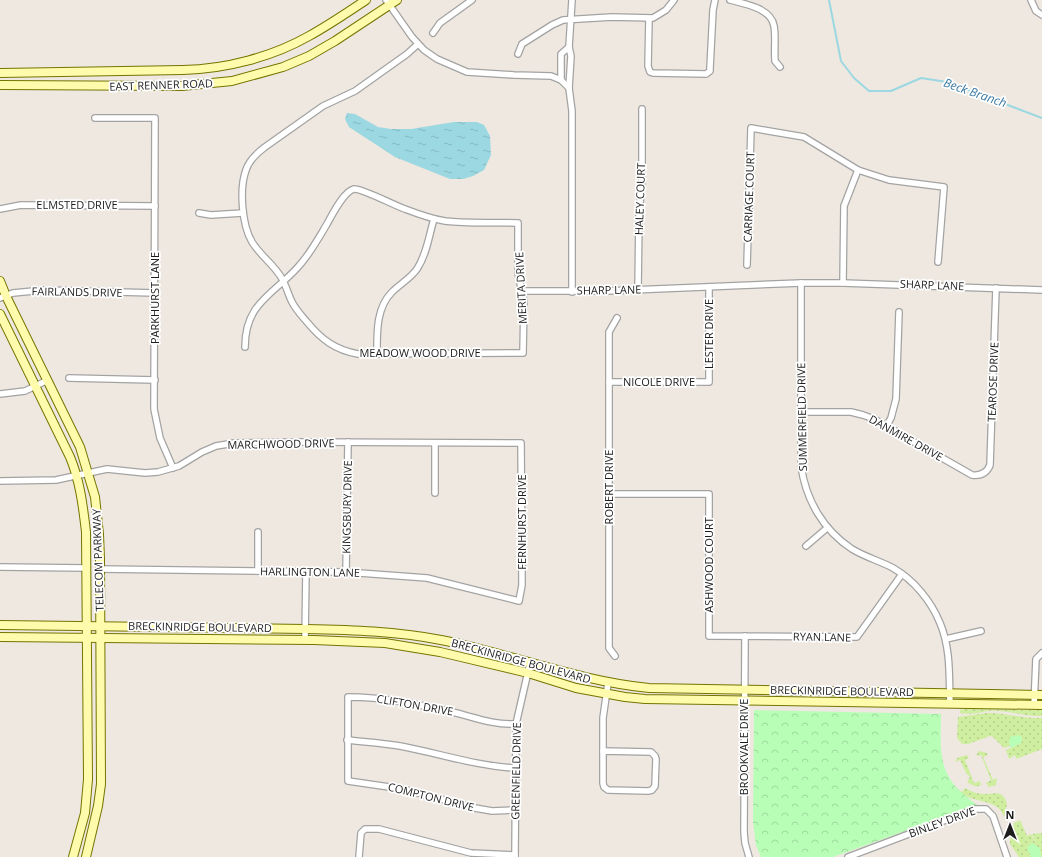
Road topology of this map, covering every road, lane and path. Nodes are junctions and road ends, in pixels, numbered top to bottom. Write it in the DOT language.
graph roads {
  1 [pos="366,0"];
  2 [pos="397,0"];
  3 [pos="472,0"];
  4 [pos="572,0"];
  5 [pos="674,0"];
  6 [pos="715,0"];
  7 [pos="730,0"];
  8 [pos="1030,0"];
  9 [pos="388,3"];
  10 [pos="1042,15"];
  11 [pos="649,18"];
  12 [pos="572,19"];
  13 [pos="432,33"];
  14 [pos="418,44"];
  15 [pos="569,47"];
  16 [pos="518,54"];
  17 [pos="780,67"];
  18 [pos="0,72"];
  19 [pos="561,80"];
  20 [pos="0,85"];
  21 [pos="569,88"];
  22 [pos="642,109"];
  23 [pos="95,118"];
  24 [pos="858,170"];
  25 [pos="155,206"];
  26 [pos="0,209"];
  27 [pos="199,213"];
  28 [pos="243,213"];
  29 [pos="434,219"];
  30 [pos="938,262"];
  31 [pos="747,265"];
  32 [pos="0,281"];
  33 [pos="284,281"];
  34 [pos="801,283"];
  35 [pos="842,283"];
  36 [pos="709,287"];
  37 [pos="996,288"];
  38 [pos="638,290"];
  39 [pos="1042,290"];
  40 [pos="522,291"];
  41 [pos="572,292"];
  42 [pos="155,293"];
  43 [pos="3,297"];
  44 [pos="899,312"];
  45 [pos="0,314"];
  46 [pos="617,318"];
  47 [pos="245,347"];
  48 [pos="523,353"];
  49 [pos="377,354"];
  50 [pos="69,378"];
  51 [pos="48,380"];
  52 [pos="155,380"];
  53 [pos="609,382"];
  54 [pos="709,382"];
  55 [pos="36,386"];
  56 [pos="0,394"];
  57 [pos="801,412"];
  58 [pos="887,425"];
  59 [pos="348,442"];
  60 [pos="435,443"];
  61 [pos="521,443"];
  62 [pos="173,468"];
  63 [pos="88,472"];
  64 [pos="984,474"];
  65 [pos="77,476"];
  66 [pos="0,480"];
  67 [pos="434,493"];
  68 [pos="609,494"];
  69 [pos="827,528"];
  70 [pos="258,532"];
  71 [pos="806,546"];
  72 [pos="0,567"];
  73 [pos="86,568"];
  74 [pos="99,570"];
  75 [pos="258,571"];
  76 [pos="306,571"];
  77 [pos="346,572"];
  78 [pos="902,574"];
  79 [pos="519,601"];
  80 [pos="0,625"];
  81 [pos="87,626"];
  82 [pos="100,626"];
  83 [pos="305,628"];
  84 [pos="981,631"];
  85 [pos="710,636"];
  86 [pos="745,636"];
  87 [pos="0,637"];
  88 [pos="87,638"];
  89 [pos="101,638"];
  90 [pos="946,639"];
  91 [pos="305,640"];
  92 [pos="1042,653"];
  93 [pos="615,656"];
  94 [pos="530,663"];
  95 [pos="528,673"];
  96 [pos="608,683"];
  97 [pos="744,690"];
  98 [pos="950,693"];
  99 [pos="606,694"];
  100 [pos="1038,695"];
  101 [pos="744,700"];
  102 [pos="950,704"];
  103 [pos="1038,705"];
  104 [pos="516,724"];
  105 [pos="347,740"];
  106 [pos="603,751"];
  107 [pos="515,768"];
  108 [pos="348,781"];
  109 [pos="86,802"];
  110 [pos="98,803"];
  111 [pos="515,810"];
  112 [pos="515,856"];
  113 [pos="73,857"];
  114 [pos="86,857"];
  115 [pos="359,857"];
  116 [pos="749,857"];
  117 [pos="848,857"];
  118 [pos="1007,857"];
  1 -- 18 [label="street, EAST RENNER ROAD"];
  2 -- 9 [label="street, EAST RENNER ROAD"];
  3 -- 13 [label="street"];
  4 -- 12 [label="street"];
  5 -- 11 [label="street"];
  6 -- 11 [label="street"];
  7 -- 17 [label="street"];
  8 -- 10 [label="street"];
  9 -- 14 [label="street"];
  9 -- 20 [label="street, EAST RENNER ROAD"];
  11 -- 12 [label="street"];
  12 -- 15 [label="street"];
  12 -- 16 [label="street"];
  14 -- 19 [label="street"];
  14 -- 28 [label="street, MEADOW WOOD DRIVE"];
  15 -- 19 [label="street"];
  15 -- 21 [label="street, SHARP LANE"];
  19 -- 21 [label="street"];
  21 -- 41 [label="street, SHARP LANE"];
  22 -- 38 [label="street, HALEY COURT"];
  23 -- 25 [label="street, PARKHURST LANE"];
  24 -- 30 [label="street"];
  24 -- 31 [label="street, CARRIAGE COURT"];
  24 -- 35 [label="street"];
  25 -- 26 [label="street, ELMSTED DRIVE"];
  25 -- 42 [label="street, PARKHURST LANE"];
  27 -- 28 [label="street"];
  28 -- 33 [label="street, MEADOW WOOD DRIVE"];
  29 -- 33 [label="street"];
  29 -- 40 [label="street, MERITA DRIVE"];
  29 -- 49 [label="street"];
  32 -- 43 [label="street, TELECOM PARKWAY"];
  33 -- 47 [label="street"];
  33 -- 49 [label="street, MEADOW WOOD DRIVE"];
  34 -- 35 [label="street, SHARP LANE"];
  34 -- 36 [label="street, SHARP LANE"];
  34 -- 57 [label="street, SUMMERFIELD DRIVE"];
  35 -- 37 [label="street, SHARP LANE"];
  36 -- 38 [label="street, SHARP LANE"];
  36 -- 54 [label="street, LESTER DRIVE"];
  37 -- 39 [label="street, SHARP LANE"];
  37 -- 64 [label="street, TEAROSE DRIVE"];
  38 -- 41 [label="street, SHARP LANE"];
  40 -- 41 [label="street"];
  40 -- 48 [label="street, MERITA DRIVE"];
  42 -- 43 [label="street, FAIRLANDS DRIVE"];
  42 -- 52 [label="street, PARKHURST LANE"];
  43 -- 51 [label="street, TELECOM PARKWAY"];
  44 -- 58 [label="street"];
  45 -- 55 [label="street, TELECOM PARKWAY"];
  46 -- 53 [label="street, ROBERT DRIVE"];
  48 -- 49 [label="street, MEADOW WOOD DRIVE"];
  50 -- 52 [label="street"];
  51 -- 55 [label="street"];
  51 -- 63 [label="street, TELECOM PARKWAY"];
  52 -- 62 [label="street, PARKHURST LANE"];
  53 -- 54 [label="street, NICOLE DRIVE"];
  53 -- 68 [label="street, ROBERT DRIVE"];
  55 -- 56 [label="street"];
  55 -- 65 [label="street, TELECOM PARKWAY"];
  57 -- 58 [label="street, DANMIRE DRIVE"];
  57 -- 69 [label="street, SUMMERFIELD DRIVE"];
  58 -- 64 [label="street, DANMIRE DRIVE"];
  59 -- 60 [label="street, MARCHWOOD DRIVE"];
  59 -- 62 [label="street, MARCHWOOD DRIVE"];
  59 -- 77 [label="street, KINGSBURY DRIVE"];
  60 -- 61 [label="street, MARCHWOOD DRIVE"];
  60 -- 67 [label="street"];
  61 -- 79 [label="street, FERNHURST DRIVE"];
  62 -- 63 [label="street, MARCHWOOD DRIVE"];
  63 -- 65 [label="street, MARCHWOOD DRIVE"];
  63 -- 74 [label="street, TELECOM PARKWAY"];
  65 -- 66 [label="street, MARCHWOOD DRIVE"];
  65 -- 73 [label="street, TELECOM PARKWAY"];
  68 -- 85 [label="street, ASHWOOD COURT"];
  68 -- 93 [label="street, ROBERT DRIVE"];
  69 -- 71 [label="street"];
  69 -- 78 [label="street, SUMMERFIELD DRIVE"];
  70 -- 75 [label="street"];
  72 -- 73 [label="street"];
  73 -- 81 [label="street, TELECOM PARKWAY"];
  74 -- 75 [label="street, HARLINGTON LANE"];
  74 -- 82 [label="street, TELECOM PARKWAY"];
  75 -- 76 [label="street, HARLINGTON LANE"];
  76 -- 77 [label="street, HARLINGTON LANE"];
  76 -- 83 [label="street"];
  77 -- 79 [label="street, HARLINGTON LANE"];
  78 -- 86 [label="street, RYAN LANE"];
  78 -- 90 [label="street, SUMMERFIELD DRIVE"];
  80 -- 81 [label="street, BRECKINRIDGE BOULEVARD"];
  81 -- 82 [label="street, BRECKINRIDGE BOULEVARD"];
  81 -- 88 [label="street, TELECOM PARKWAY"];
  82 -- 83 [label="street, BRECKINRIDGE BOULEVARD"];
  82 -- 89 [label="street, TELECOM PARKWAY"];
  83 -- 91 [label="street"];
  83 -- 94 [label="street, BRECKINRIDGE BOULEVARD"];
  84 -- 90 [label="street"];
  85 -- 86 [label="street, RYAN LANE"];
  86 -- 97 [label="street, BROOKVALE DRIVE"];
  87 -- 88 [label="street, BRECKINRIDGE BOULEVARD"];
  88 -- 89 [label="street, BRECKINRIDGE BOULEVARD"];
  88 -- 109 [label="street, TELECOM PARKWAY"];
  89 -- 91 [label="street, BRECKINRIDGE BOULEVARD"];
  89 -- 110 [label="street, TELECOM PARKWAY"];
  90 -- 98 [label="street, SUMMERFIELD DRIVE"];
  91 -- 95 [label="street, BRECKINRIDGE BOULEVARD"];
  92 -- 100 [label="street"];
  94 -- 95 [label="street, GREENFIELD DRIVE"];
  94 -- 96 [label="street, BRECKINRIDGE BOULEVARD"];
  95 -- 99 [label="street, BRECKINRIDGE BOULEVARD"];
  95 -- 104 [label="street, GREENFIELD DRIVE"];
  96 -- 97 [label="street, BRECKINRIDGE BOULEVARD"];
  96 -- 99 [label="street"];
  97 -- 98 [label="street, BRECKINRIDGE BOULEVARD"];
  97 -- 101 [label="street, BROOKVALE DRIVE"];
  98 -- 100 [label="street, BRECKINRIDGE BOULEVARD"];
  98 -- 102 [label="street, SUMMERFIELD DRIVE"];
  99 -- 101 [label="street, BRECKINRIDGE BOULEVARD"];
  99 -- 106 [label="street"];
  100 -- 103 [label="street"];
  101 -- 102 [label="street, BRECKINRIDGE BOULEVARD"];
  101 -- 116 [label="street, BROOKVALE DRIVE"];
  102 -- 103 [label="street, BRECKINRIDGE BOULEVARD"];
  104 -- 105 [label="street, CLIFTON DRIVE"];
  104 -- 107 [label="street, GREENFIELD DRIVE"];
  105 -- 107 [label="street"];
  105 -- 108 [label="street, CLIFTON DRIVE"];
  106 -- 106 [label="street"];
  107 -- 111 [label="street, GREENFIELD DRIVE"];
  108 -- 111 [label="street, COMPTON DRIVE"];
  109 -- 110 [label="street"];
  109 -- 113 [label="street, TELECOM PARKWAY"];
  110 -- 114 [label="street, TELECOM PARKWAY"];
  111 -- 112 [label="street, GREENFIELD DRIVE"];
  112 -- 115 [label="street"];
  117 -- 118 [label="street, BINLEY DRIVE"];
}
